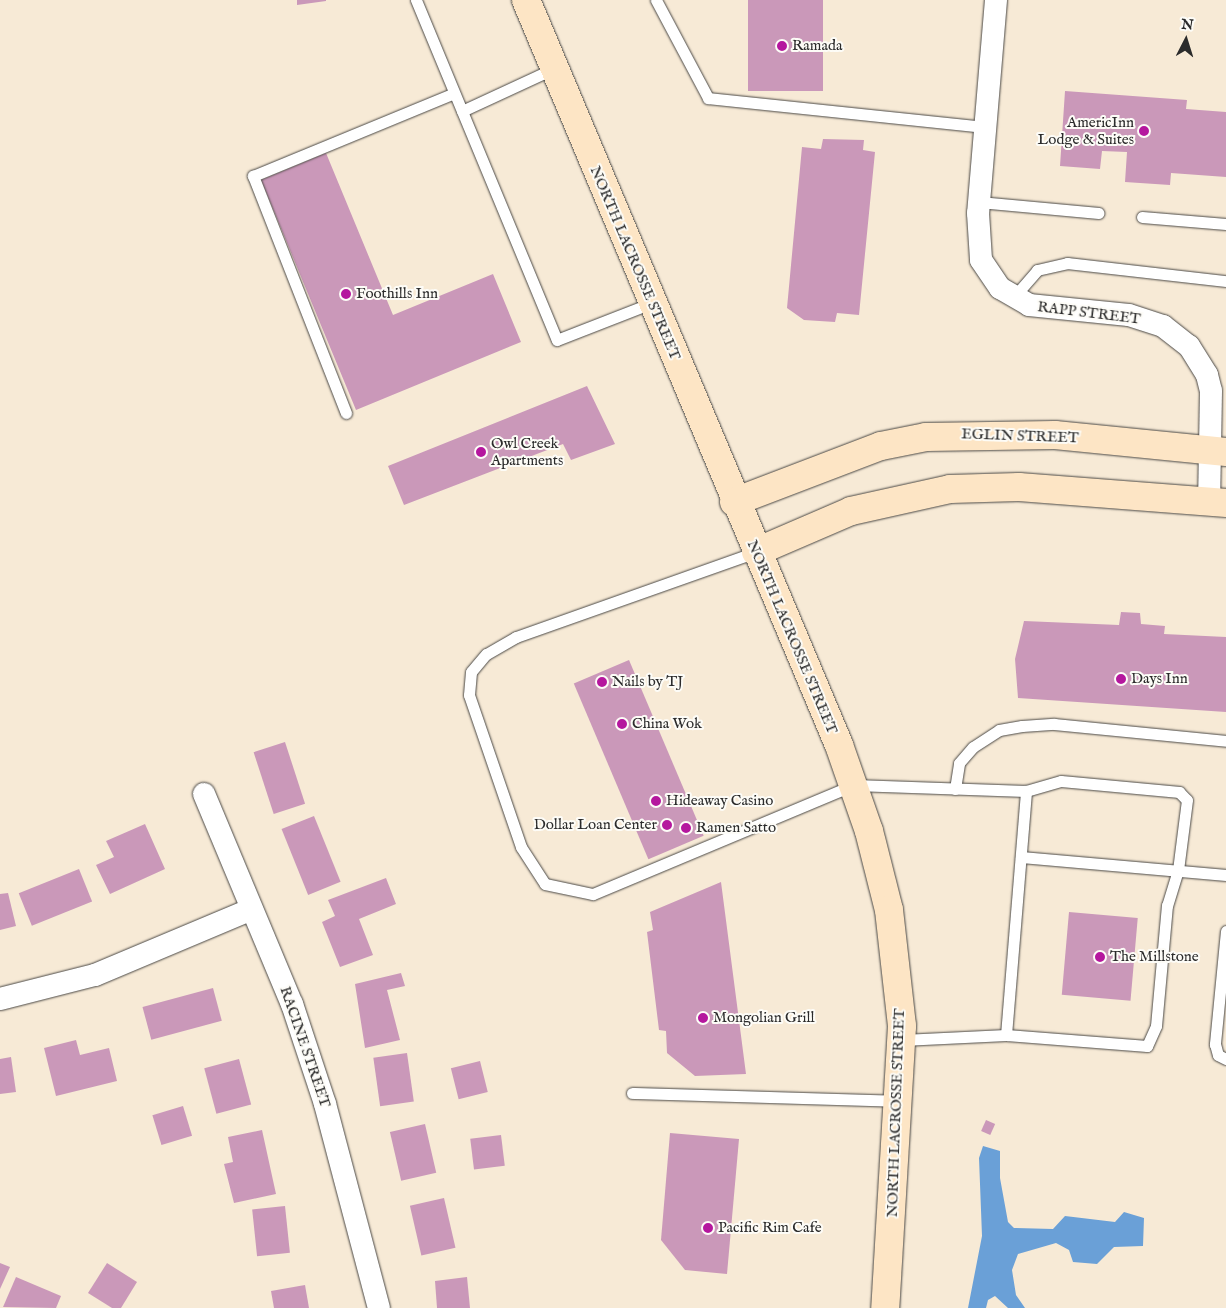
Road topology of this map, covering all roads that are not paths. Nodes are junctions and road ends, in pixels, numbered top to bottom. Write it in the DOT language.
graph roads {
  1 [pos="416,0"];
  2 [pos="526,0"];
  3 [pos="656,0"];
  4 [pos="996,0"];
  5 [pos="553,69"];
  6 [pos="454,93"];
  7 [pos="462,111"];
  8 [pos="986,127"];
  9 [pos="979,202"];
  10 [pos="1098,213"];
  11 [pos="1142,217"];
  12 [pos="1226,224"];
  13 [pos="1226,281"];
  14 [pos="1013,298"];
  15 [pos="652,303"];
  16 [pos="346,413"];
  17 [pos="1219,451"];
  18 [pos="734,502"];
  19 [pos="1217,502"];
  20 [pos="756,552"];
  21 [pos="1226,741"];
  22 [pos="854,785"];
  23 [pos="955,789"];
  24 [pos="1026,791"];
  25 [pos="204,794"];
  26 [pos="1021,857"];
  27 [pos="1178,870"];
  28 [pos="1226,875"];
  29 [pos="252,909"];
  30 [pos="1226,931"];
  31 [pos="0,999"];
  32 [pos="1006,1035"];
  33 [pos="902,1040"];
  34 [pos="1226,1059"];
  35 [pos="632,1093"];
  36 [pos="900,1101"];
  37 [pos="379,1308"];
  38 [pos="885,1308"];
  1 -- 6 [label="lane"];
  2 -- 5 [label="main road, NORTH LACROSSE STREET"];
  3 -- 8 [label="lane"];
  4 -- 8 [label="street, RAPP STREET"];
  5 -- 7 [label="lane"];
  5 -- 15 [label="main road, NORTH LACROSSE STREET"];
  6 -- 7 [label="lane"];
  6 -- 16 [label="lane"];
  7 -- 15 [label="lane"];
  8 -- 9 [label="street, RAPP STREET"];
  9 -- 10 [label="lane"];
  9 -- 14 [label="street, RAPP STREET"];
  11 -- 12 [label="lane"];
  13 -- 14 [label="lane"];
  14 -- 17 [label="street, RAPP STREET"];
  15 -- 18 [label="main road, NORTH LACROSSE STREET"];
  17 -- 18 [label="main road, EGLIN STREET"];
  17 -- 19 [label="street, RAPP STREET"];
  18 -- 20 [label="main road, NORTH LACROSSE STREET"];
  19 -- 20 [label="main road"];
  20 -- 22 [label="main road, NORTH LACROSSE STREET"];
  20 -- 22 [label="lane"];
  21 -- 23 [label="lane"];
  22 -- 23 [label="lane"];
  22 -- 33 [label="main road, NORTH LACROSSE STREET"];
  23 -- 24 [label="lane"];
  24 -- 26 [label="lane"];
  24 -- 27 [label="lane"];
  25 -- 29 [label="street, RACINE STREET"];
  26 -- 27 [label="lane"];
  26 -- 32 [label="lane"];
  27 -- 28 [label="lane"];
  27 -- 32 [label="lane"];
  29 -- 31 [label="street"];
  29 -- 37 [label="street, RACINE STREET"];
  30 -- 34 [label="lane"];
  32 -- 33 [label="lane"];
  33 -- 36 [label="main road, NORTH LACROSSE STREET"];
  35 -- 36 [label="lane"];
  36 -- 38 [label="main road, NORTH LACROSSE STREET"];
}
